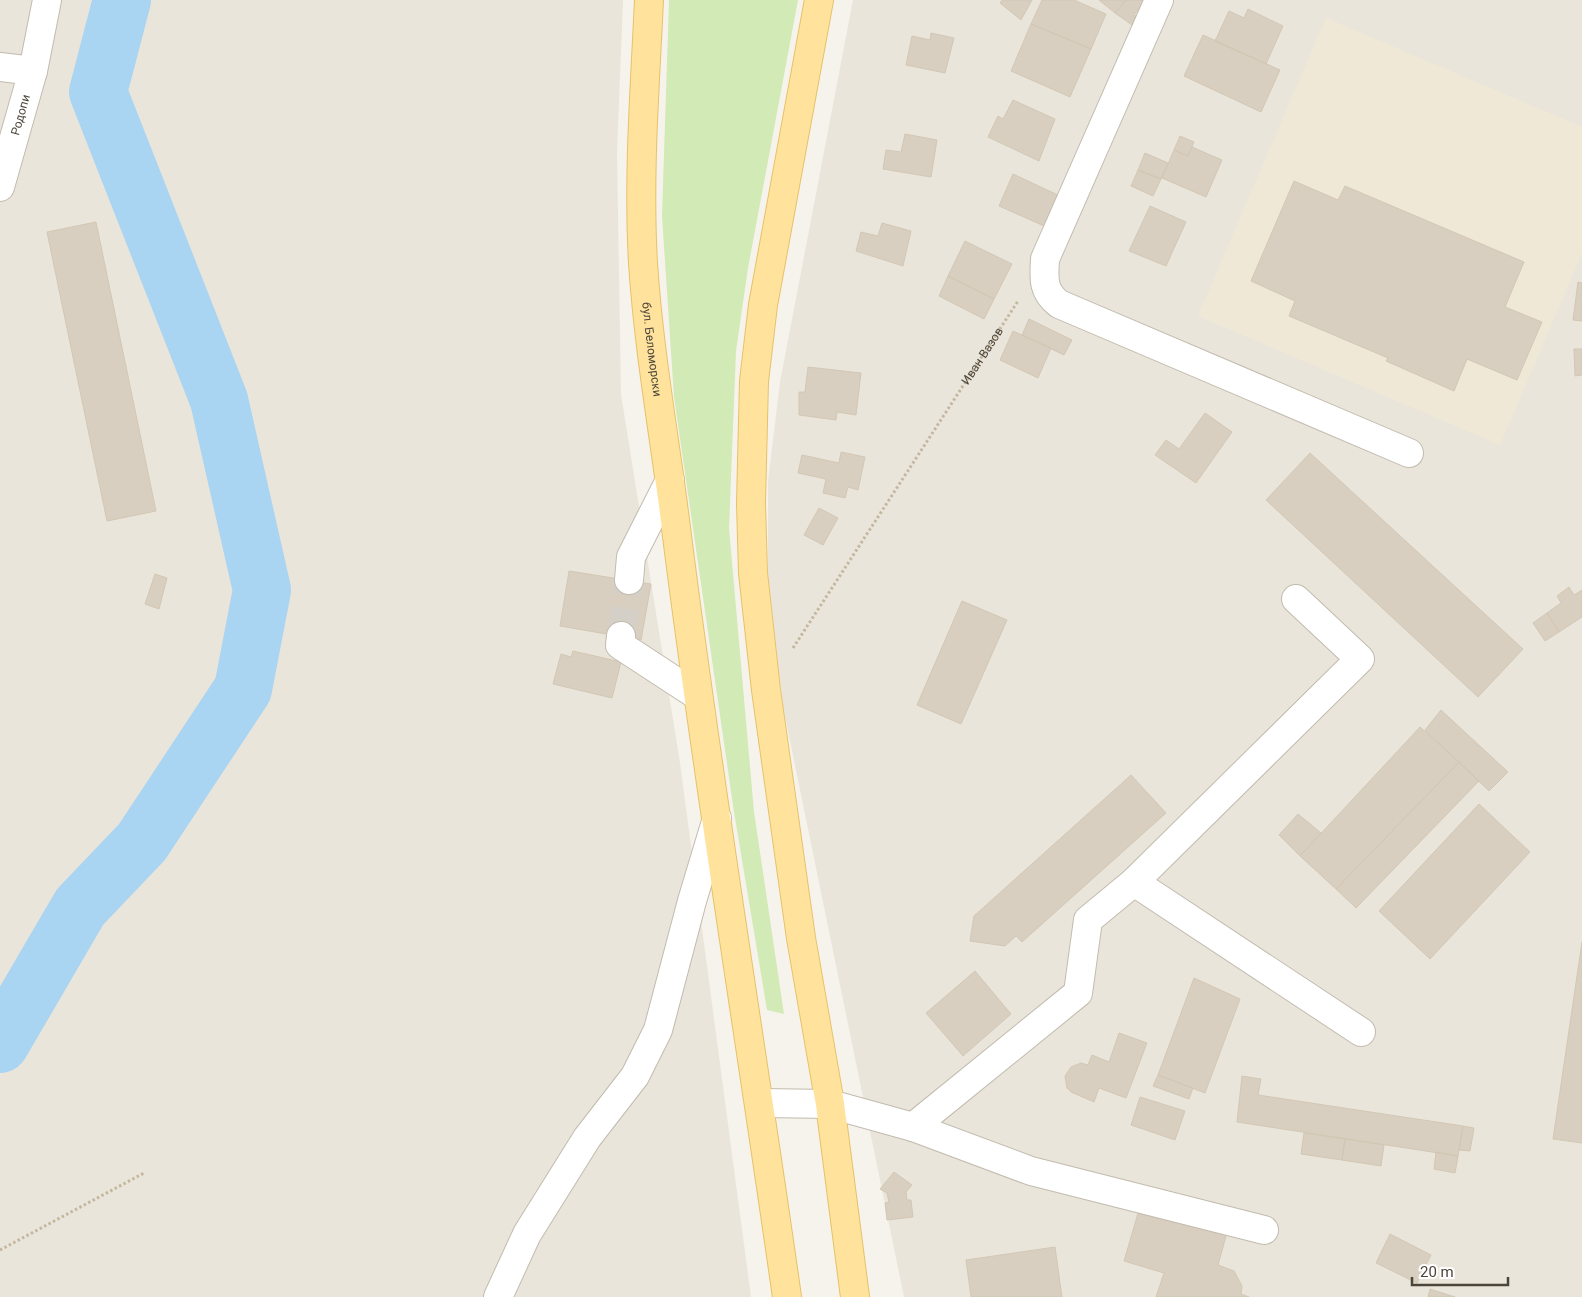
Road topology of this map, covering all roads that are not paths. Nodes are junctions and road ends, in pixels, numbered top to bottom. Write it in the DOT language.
graph roads {
  1 [pos="47,0"];
  2 [pos="649,0"];
  3 [pos="819,0"];
  4 [pos="1159,0"];
  5 [pos="0,67"];
  6 [pos="33,71"];
  7 [pos="0,187"];
  8 [pos="1409,453"];
  9 [pos="670,480"];
  10 [pos="629,580"];
  11 [pos="1296,599"];
  12 [pos="621,636"];
  13 [pos="698,696"];
  14 [pos="718,818"];
  15 [pos="1134,882"];
  16 [pos="1361,1032"];
  17 [pos="760,1103"];
  18 [pos="830,1104"];
  19 [pos="913,1127"];
  20 [pos="1264,1230"];
  21 [pos="498,1297"];
  22 [pos="787,1297"];
  23 [pos="855,1297"];
  1 -- 6 [label="street, Родопи"];
  2 -- 9 [label="main road, бул. Беломорски"];
  3 -- 18 [label="main road"];
  4 -- 8 [label="street"];
  5 -- 6 [label="street"];
  6 -- 7 [label="street, Родопи"];
  9 -- 10 [label="street"];
  9 -- 13 [label="main road, бул. Беломорски"];
  11 -- 15 [label="street"];
  12 -- 13 [label="street"];
  13 -- 14 [label="main road, бул. Беломорски"];
  14 -- 17 [label="main road, бул. Беломорски"];
  14 -- 21 [label="street"];
  15 -- 16 [label="street"];
  15 -- 19 [label="street"];
  17 -- 18 [label="street"];
  17 -- 22 [label="main road, бул. Беломорски"];
  18 -- 19 [label="street"];
  18 -- 23 [label="main road"];
  19 -- 20 [label="street"];
}
